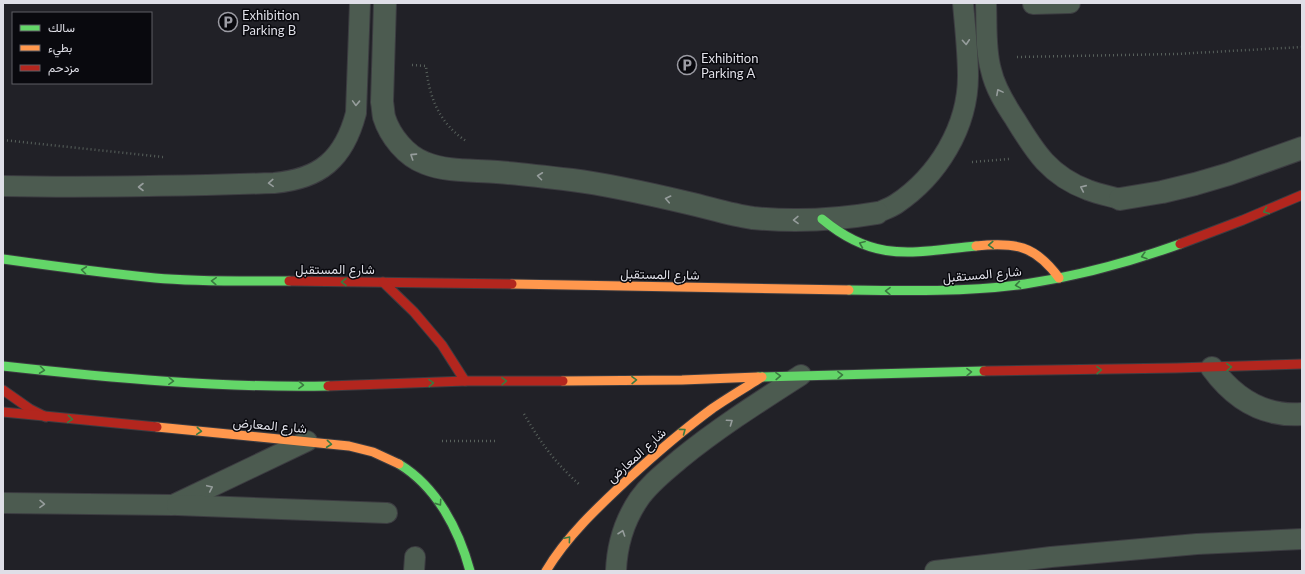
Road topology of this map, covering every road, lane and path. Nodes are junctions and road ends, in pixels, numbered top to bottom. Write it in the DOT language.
graph roads {
  1 [pos="360,3"];
  2 [pos="385,3"];
  3 [pos="963,3"];
  4 [pos="986,3"];
  5 [pos="1070,3"];
  6 [pos="1034,4"];
  7 [pos="1302,47"];
  8 [pos="988,57"];
  9 [pos="1302,148"];
  10 [pos="3,186"];
  11 [pos="1302,195"];
  12 [pos="1120,198"];
  13 [pos="876,213"];
  14 [pos="822,219"];
  15 [pos="3,259"];
  16 [pos="1059,278"];
  17 [pos="383,282"];
  18 [pos="1302,364"];
  19 [pos="3,366"];
  20 [pos="1212,368"];
  21 [pos="800,375"];
  22 [pos="762,377"];
  23 [pos="465,381"];
  24 [pos="3,390"];
  25 [pos="3,412"];
  26 [pos="524,414"];
  27 [pos="1301,416"];
  28 [pos="46,417"];
  29 [pos="442,441"];
  30 [pos="494,441"];
  31 [pos="307,442"];
  32 [pos="604,502"];
  33 [pos="3,503"];
  34 [pos="173,505"];
  35 [pos="387,513"];
  36 [pos="1302,539"];
  37 [pos="470,571"];
  38 [pos="546,571"];
  39 [pos="616,571"];
  40 [pos="935,571"];
  1 -- 10 [label="lane, one-way"];
  14 -- 2 [label="street, one-way"];
  3 -- 13 [label="lane, one-way"];
  4 -- 8 [label="lane"];
  5 -- 6 [label="lane"];
  7 -- 8 [label="path"];
  12 -- 8 [label="lane, one-way"];
  9 -- 12 [label="street"];
  11 -- 16 [label="main road, شارع المستقبل, one-way"];
  13 -- 14 [label="street"];
  16 -- 14 [label="main road, one-way"];
  17 -- 15 [label="main road, شارع المستقبل, one-way"];
  16 -- 17 [label="main road, شارع المستقبل, one-way"];
  17 -- 23 [label="main road"];
  20 -- 18 [label="main road, one-way"];
  19 -- 23 [label="main road, one-way"];
  21 -- 20 [label="main road, one-way"];
  20 -- 27 [label="street"];
  22 -- 21 [label="main road, one-way"];
  39 -- 21 [label="lane, one-way"];
  23 -- 22 [label="main road, one-way"];
  32 -- 22 [label="main road, شارع المعارض, one-way"];
  24 -- 28 [label="main road"];
  25 -- 28 [label="main road, شارع المعارض"];
  26 -- 32 [label="path"];
  28 -- 31 [label="main road, شارع المعارض, one-way"];
  29 -- 30 [label="path"];
  34 -- 31 [label="lane, one-way"];
  31 -- 37 [label="main road, شارع المعارض, one-way"];
  38 -- 32 [label="main road, شارع المعارض, one-way"];
  33 -- 34 [label="lane, one-way"];
  34 -- 35 [label="lane"];
  36 -- 40 [label="lane"];
}
